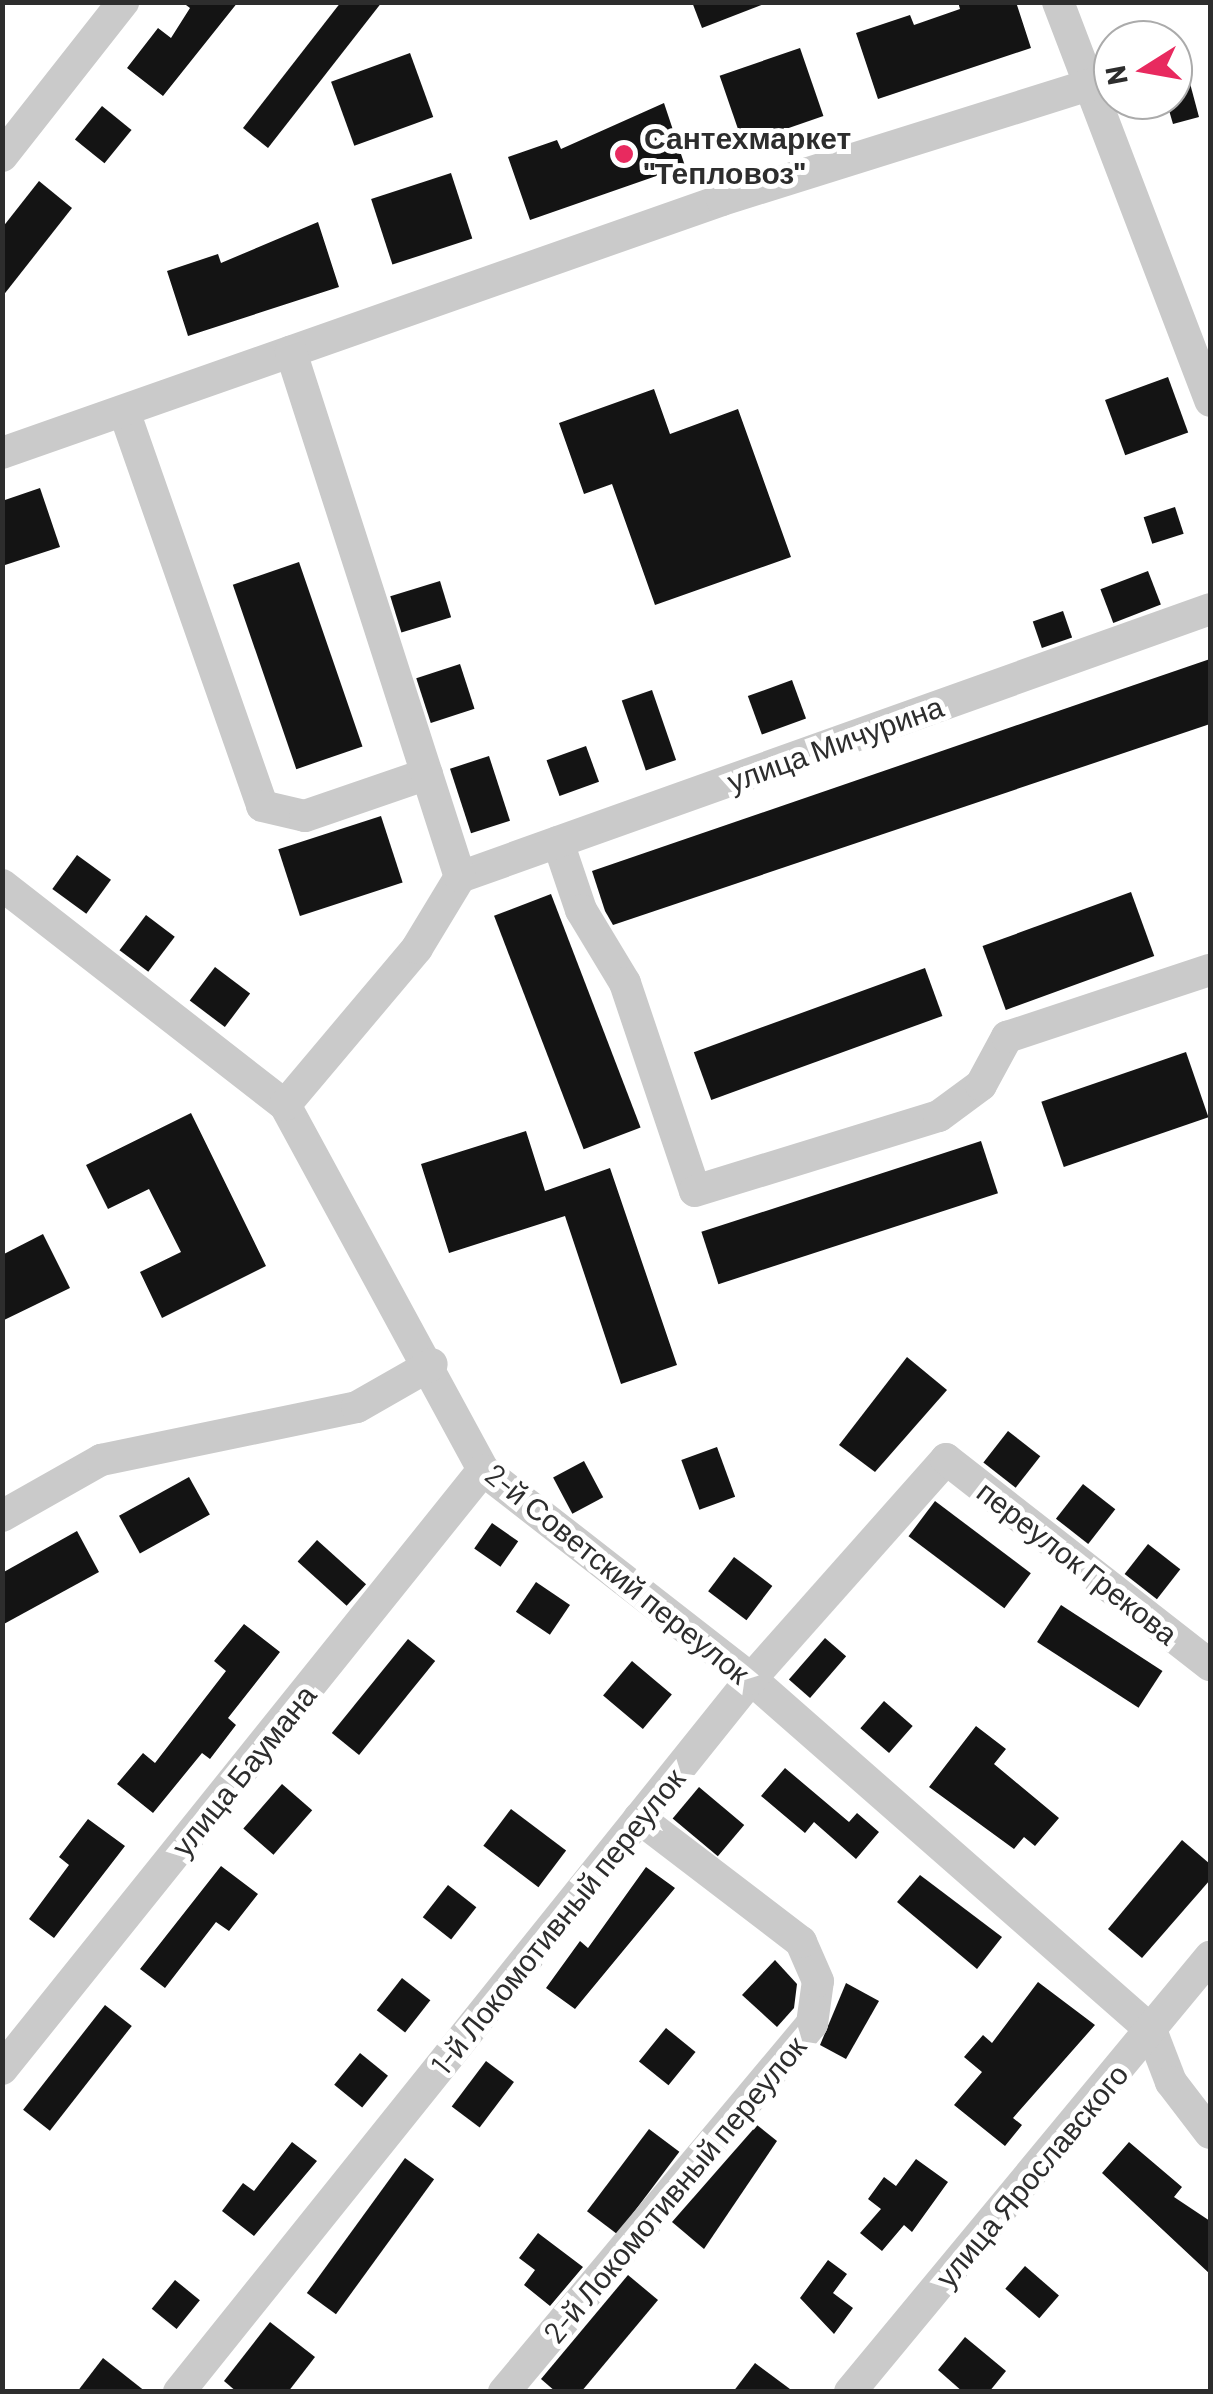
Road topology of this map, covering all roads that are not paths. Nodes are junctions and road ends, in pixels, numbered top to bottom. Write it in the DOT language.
graph roads {
  1 [pos="123,2"];
  2 [pos="1058,2"];
  3 [pos="1093,78"];
  4 [pos="1093,83"];
  5 [pos="1109,120"];
  6 [pos="4,152"];
  7 [pos="291,352"];
  8 [pos="1210,401"];
  9 [pos="124,412"];
  10 [pos="2,453"];
  11 [pos="1210,610"];
  12 [pos="427,774"];
  13 [pos="558,842"];
  14 [pos="460,876"];
  15 [pos="2,885"];
  16 [pos="1210,970"];
  17 [pos="285,1106"];
  18 [pos="432,1364"];
  19 [pos="946,1459"];
  20 [pos="483,1470"];
  21 [pos="2,1516"];
  22 [pos="1210,1665"];
  23 [pos="751,1679"];
  24 [pos="639,1818"];
  25 [pos="1210,1957"];
  26 [pos="1151,2030"];
  27 [pos="2,2070"];
  28 [pos="1210,2133"];
  29 [pos="179,2392"];
  30 [pos="504,2392"];
  31 [pos="850,2392"];
  1 -- 6 [label="street"];
  2 -- 3 [label="street"];
  4 -- 7 [label="street"];
  5 -- 8 [label="street"];
  7 -- 9 [label="street"];
  7 -- 12 [label="street"];
  9 -- 10 [label="street"];
  9 -- 12 [label="street"];
  11 -- 13 [label="street, улица Мичурина"];
  12 -- 14 [label="street"];
  13 -- 14 [label="street, улица Мичурина"];
  13 -- 16 [label="street"];
  14 -- 17 [label="street"];
  15 -- 17 [label="street, 2-й Советский переулок"];
  17 -- 18 [label="street, 2-й Советский переулок"];
  18 -- 20 [label="street, 2-й Советский переулок"];
  18 -- 21 [label="street"];
  19 -- 22 [label="street, переулок Грекова"];
  19 -- 23 [label="street, 1-й Локомотивный переулок"];
  20 -- 23 [label="street, 2-й Советский переулок"];
  20 -- 27 [label="street, улица Баумана"];
  23 -- 24 [label="street, 1-й Локомотивный переулок"];
  23 -- 26 [label="street, 2-й Советский переулок"];
  24 -- 29 [label="street, 1-й Локомотивный переулок"];
  24 -- 30 [label="street, 2-й Локомотивный переулок"];
  25 -- 26 [label="street, улица Ярославского"];
  26 -- 28 [label="street"];
  26 -- 31 [label="street, улица Ярославского"];
}
